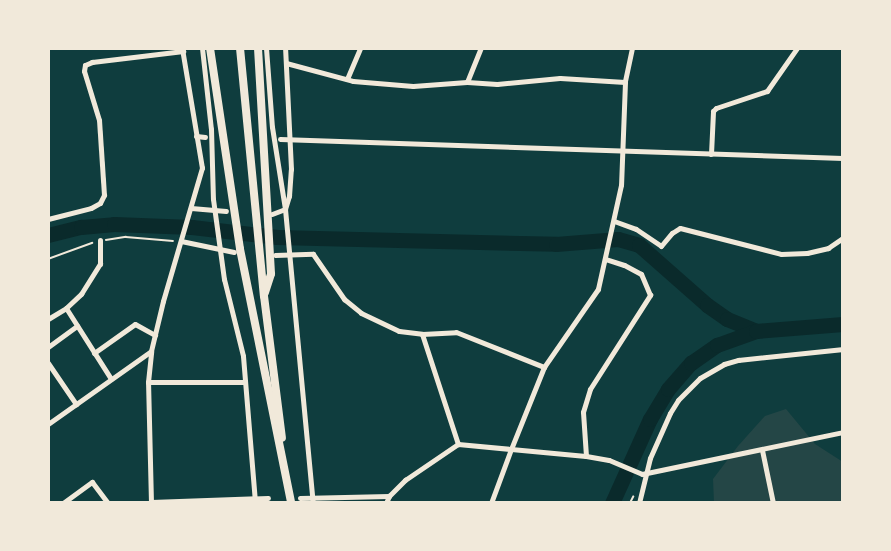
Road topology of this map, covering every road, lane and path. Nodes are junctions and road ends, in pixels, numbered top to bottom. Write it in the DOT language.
graph roads {
  1 [pos="202,48"];
  2 [pos="210,48"];
  3 [pos="240,48"];
  4 [pos="258,48"];
  5 [pos="266,48"];
  6 [pos="285,48"];
  7 [pos="360,48"];
  8 [pos="480,48"];
  9 [pos="632,48"];
  10 [pos="797,48"];
  11 [pos="183,50"];
  12 [pos="286,63"];
  13 [pos="347,79"];
  14 [pos="467,82"];
  15 [pos="625,82"];
  16 [pos="196,136"];
  17 [pos="205,137"];
  18 [pos="280,139"];
  19 [pos="290,139"];
  20 [pos="623,150"];
  21 [pos="711,154"];
  22 [pos="843,158"];
  23 [pos="285,209"];
  24 [pos="190,210"];
  25 [pos="215,211"];
  26 [pos="230,213"];
  27 [pos="270,216"];
  28 [pos="48,219"];
  29 [pos="614,222"];
  30 [pos="843,238"];
  31 [pos="100,240"];
  32 [pos="181,241"];
  33 [pos="219,248"];
  34 [pos="237,251"];
  35 [pos="288,252"];
  36 [pos="272,253"];
  37 [pos="606,256"];
  38 [pos="48,259"];
  39 [pos="264,296"];
  40 [pos="66,308"];
  41 [pos="48,319"];
  42 [pos="77,326"];
  43 [pos="155,334"];
  44 [pos="422,334"];
  45 [pos="48,347"];
  46 [pos="843,349"];
  47 [pos="152,351"];
  48 [pos="94,353"];
  49 [pos="48,363"];
  50 [pos="544,367"];
  51 [pos="111,380"];
  52 [pos="148,382"];
  53 [pos="245,382"];
  54 [pos="76,404"];
  55 [pos="48,424"];
  56 [pos="843,432"];
  57 [pos="458,444"];
  58 [pos="511,449"];
  59 [pos="762,450"];
  60 [pos="586,456"];
  61 [pos="645,474"];
  62 [pos="389,496"];
  63 [pos="268,498"];
  64 [pos="300,498"];
  65 [pos="230,500"];
  66 [pos="313,500"];
  67 [pos="255,501"];
  68 [pos="151,502"];
  69 [pos="63,503"];
  70 [pos="108,503"];
  71 [pos="291,503"];
  72 [pos="386,503"];
  73 [pos="490,503"];
  74 [pos="639,503"];
  75 [pos="773,503"];
  1 -- 25 [label="street"];
  2 -- 26 [label="highway"];
  3 -- 39 [label="highway"];
  4 -- 27 [label="highway"];
  5 -- 23 [label="street"];
  6 -- 12 [label="street"];
  7 -- 13 [label="street"];
  8 -- 14 [label="street"];
  9 -- 15 [label="street"];
  10 -- 21 [label="street"];
  11 -- 16 [label="street"];
  11 -- 28 [label="street"];
  12 -- 13 [label="street"];
  12 -- 19 [label="street"];
  13 -- 14 [label="street"];
  14 -- 15 [label="street"];
  15 -- 20 [label="street"];
  16 -- 17 [label="street"];
  16 -- 24 [label="street"];
  18 -- 19 [label="street"];
  19 -- 20 [label="street"];
  19 -- 23 [label="street"];
  20 -- 21 [label="street"];
  20 -- 29 [label="street"];
  21 -- 22 [label="street"];
  23 -- 27 [label="street"];
  23 -- 35 [label="street"];
  24 -- 25 [label="street"];
  24 -- 32 [label="street"];
  25 -- 26 [label="street"];
  25 -- 33 [label="street"];
  26 -- 34 [label="highway"];
  27 -- 36 [label="highway"];
  29 -- 30 [label="street"];
  29 -- 37 [label="street"];
  31 -- 32 [label="path"];
  31 -- 38 [label="path"];
  31 -- 40 [label="street"];
  32 -- 33 [label="street"];
  32 -- 43 [label="street"];
  33 -- 34 [label="street"];
  33 -- 53 [label="street"];
  34 -- 71 [label="highway"];
  35 -- 36 [label="street"];
  35 -- 44 [label="street"];
  35 -- 66 [label="street"];
  36 -- 39 [label="highway"];
  37 -- 50 [label="street"];
  37 -- 60 [label="street"];
  39 -- 71 [label="highway"];
  40 -- 41 [label="street"];
  40 -- 42 [label="street"];
  42 -- 45 [label="street"];
  42 -- 48 [label="street"];
  43 -- 47 [label="street"];
  43 -- 48 [label="street"];
  44 -- 50 [label="street"];
  44 -- 57 [label="street"];
  46 -- 61 [label="street"];
  47 -- 51 [label="street"];
  47 -- 52 [label="street"];
  48 -- 51 [label="street"];
  49 -- 54 [label="street"];
  50 -- 58 [label="street"];
  51 -- 54 [label="street"];
  52 -- 53 [label="street"];
  52 -- 68 [label="street"];
  53 -- 67 [label="street"];
  54 -- 55 [label="street"];
  56 -- 59 [label="street"];
  57 -- 58 [label="street"];
  57 -- 62 [label="street"];
  58 -- 60 [label="street"];
  58 -- 73 [label="street"];
  59 -- 61 [label="street"];
  59 -- 75 [label="street"];
  60 -- 61 [label="street"];
  61 -- 74 [label="street"];
  62 -- 66 [label="street"];
  62 -- 72 [label="street"];
  63 -- 67 [label="street"];
  64 -- 66 [label="street"];
  65 -- 67 [label="street"];
  65 -- 68 [label="street"];
  69 -- 70 [label="street"];
}
